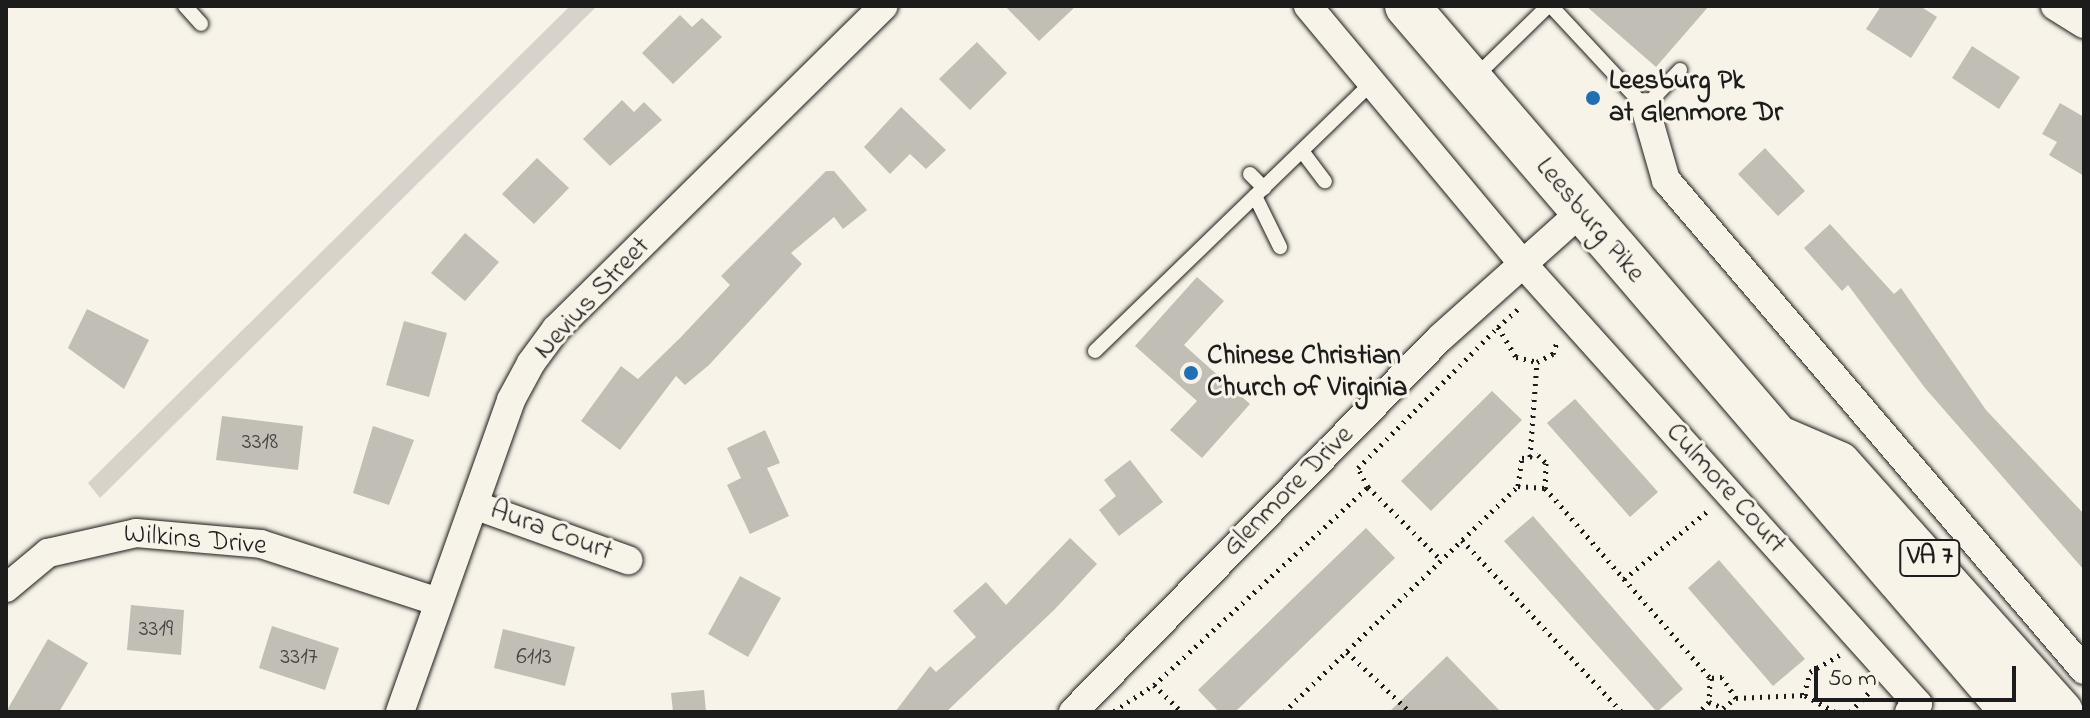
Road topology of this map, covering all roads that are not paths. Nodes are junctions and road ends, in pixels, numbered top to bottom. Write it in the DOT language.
graph roads {
  1 [pos="185,6"];
  2 [pos="884,6"];
  3 [pos="1308,6"];
  4 [pos="1407,6"];
  5 [pos="1550,6"];
  6 [pos="2055,6"];
  7 [pos="201,24"];
  8 [pos="2084,24"];
  9 [pos="1680,70"];
  10 [pos="1375,81"];
  11 [pos="1471,81"];
  12 [pos="1645,107"];
  13 [pos="1302,151"];
  14 [pos="1250,174"];
  15 [pos="1325,181"];
  16 [pos="1259,192"];
  17 [pos="1581,212"];
  18 [pos="1280,247"];
  19 [pos="1523,264"];
  20 [pos="1095,351"];
  21 [pos="1773,435"];
  22 [pos="474,505"];
  23 [pos="628,560"];
  24 [pos="6,588"];
  25 [pos="438,602"];
  26 [pos="2084,670"];
  27 [pos="2005,709"];
  28 [pos="400,712"];
  29 [pos="1073,712"];
  30 [pos="1909,712"];
  31 [pos="2061,712"];
  1 -- 7 [label="lane"];
  2 -- 22 [label="street, Nevius Street"];
  3 -- 10 [label="street"];
  4 -- 11 [label="main road, Leesburg Pike / VA 7"];
  5 -- 11 [label="lane"];
  5 -- 12 [label="lane"];
  6 -- 8 [label="street"];
  9 -- 12 [label="lane"];
  10 -- 13 [label="lane"];
  10 -- 19 [label="street"];
  11 -- 17 [label="main road, Leesburg Pike / VA 7"];
  12 -- 26 [label="street"];
  13 -- 15 [label="lane"];
  13 -- 16 [label="lane"];
  14 -- 16 [label="lane"];
  16 -- 18 [label="lane"];
  16 -- 20 [label="lane"];
  17 -- 19 [label="street, Glenmore Drive"];
  17 -- 21 [label="main road, Leesburg Pike / VA 7"];
  19 -- 29 [label="street, Glenmore Drive"];
  19 -- 30 [label="street, Culmore Court"];
  21 -- 27 [label="main road, Leesburg Pike / VA 7"];
  21 -- 31 [label="main road, Leesburg Pike / VA 7"];
  22 -- 23 [label="street, Aura Court"];
  22 -- 25 [label="street, Nevius Street"];
  24 -- 25 [label="street, Wilkins Drive"];
  25 -- 28 [label="street, Nevius Street"];
}
